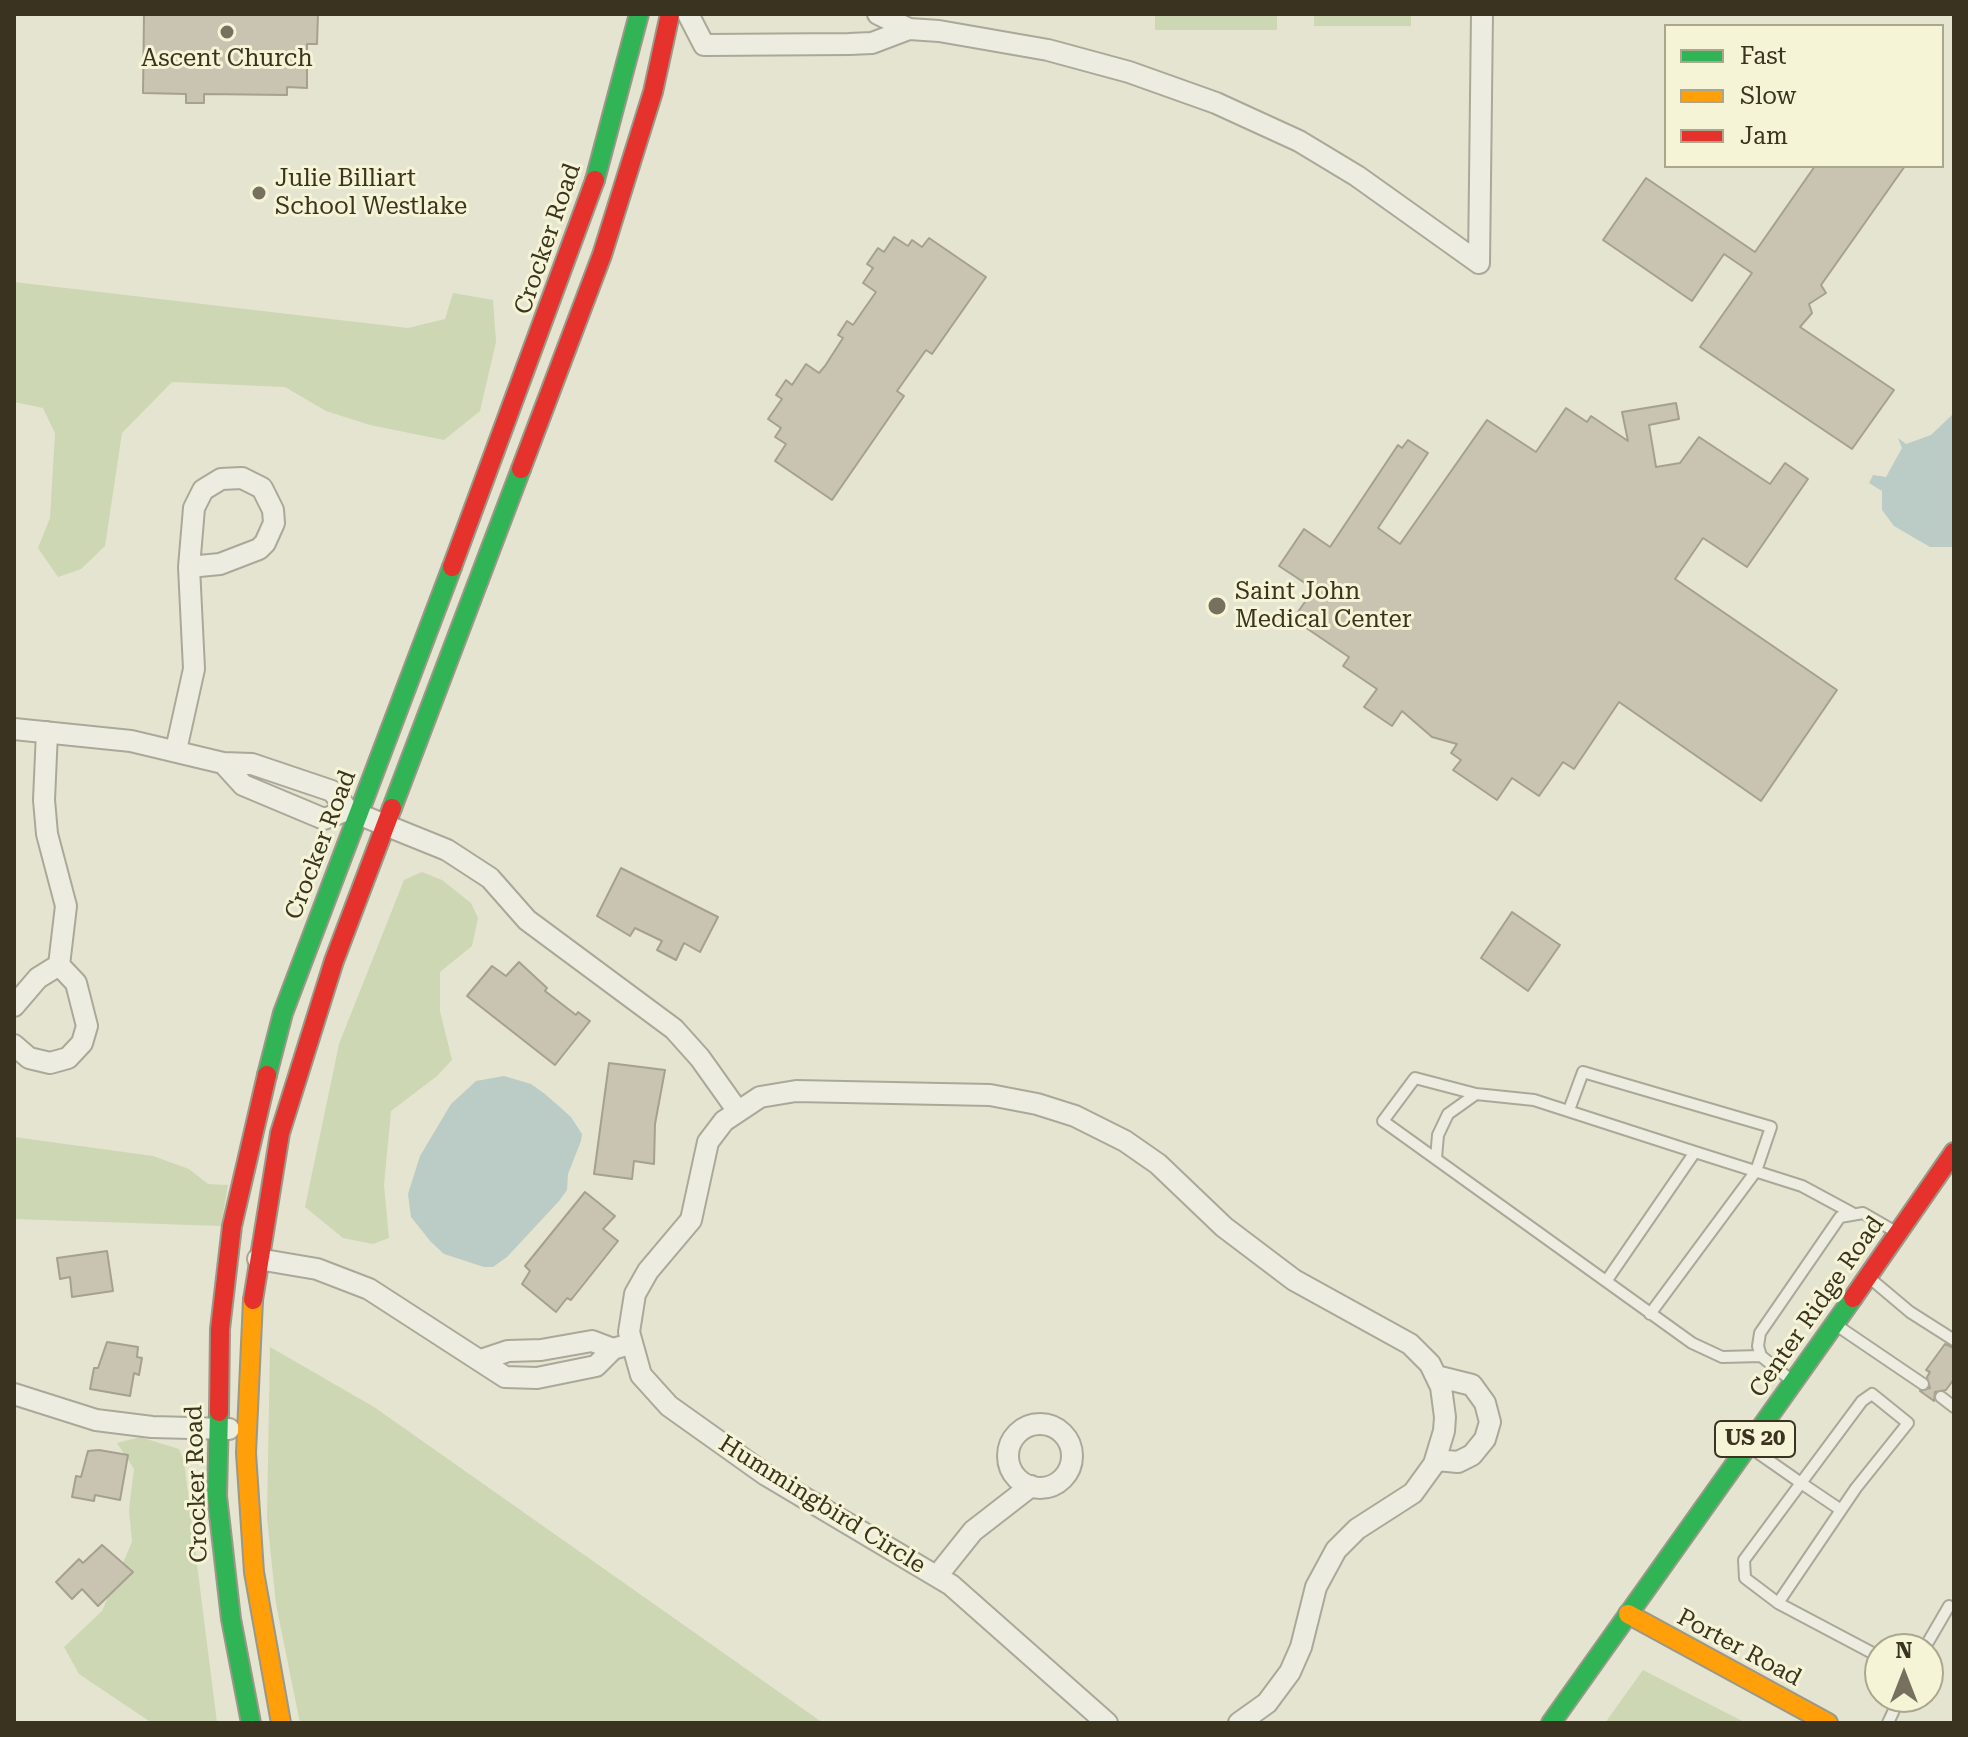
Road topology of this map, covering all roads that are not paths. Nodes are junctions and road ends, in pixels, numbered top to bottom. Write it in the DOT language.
graph roads {
  1 [pos="639,14"];
  2 [pos="670,14"];
  3 [pos="688,14"];
  4 [pos="878,14"];
  5 [pos="1482,14"];
  6 [pos="909,29"];
  7 [pos="189,567"];
  8 [pos="14,729"];
  9 [pos="47,732"];
  10 [pos="176,750"];
  11 [pos="223,763"];
  12 [pos="354,812"];
  13 [pos="387,824"];
  14 [pos="59,965"];
  15 [pos="14,1006"];
  16 [pos="14,1045"];
  17 [pos="1476,1094"];
  18 [pos="737,1110"];
  19 [pos="1569,1110"];
  20 [pos="1695,1152"];
  21 [pos="1436,1158"];
  22 [pos="1952,1159"];
  23 [pos="1756,1171"];
  24 [pos="1852,1213"];
  25 [pos="1897,1233"];
  26 [pos="258,1259"];
  27 [pos="1868,1276"];
  28 [pos="1607,1280"];
  29 [pos="1650,1314"];
  30 [pos="1834,1324"];
  31 [pos="1954,1340"];
  32 [pos="622,1346"];
  33 [pos="1761,1356"];
  34 [pos="1436,1376"];
  35 [pos="1794,1383"];
  36 [pos="1923,1384"];
  37 [pos="14,1394"];
  38 [pos="1941,1397"];
  39 [pos="1954,1407"];
  40 [pos="247,1428"];
  41 [pos="216,1429"];
  42 [pos="1749,1447"];
  43 [pos="1436,1460"];
  44 [pos="1801,1483"];
  45 [pos="1031,1486"];
  46 [pos="1841,1510"];
  47 [pos="937,1576"];
  48 [pos="1778,1603"];
  49 [pos="1949,1606"];
  50 [pos="1628,1614"];
  51 [pos="1933,1633"];
  52 [pos="1864,1649"];
  53 [pos="1258,1717"];
  54 [pos="251,1723"];
  55 [pos="281,1723"];
  56 [pos="1107,1723"];
  57 [pos="1239,1723"];
  58 [pos="1551,1723"];
  59 [pos="1828,1723"];
  1 -- 12 [label="main road, Crocker Road"];
  2 -- 13 [label="main road"];
  3 -- 6 [label="street"];
  4 -- 6 [label="street"];
  5 -- 6 [label="street"];
  7 -- 7 [label="street"];
  7 -- 10 [label="street"];
  8 -- 9 [label="street"];
  9 -- 10 [label="street"];
  9 -- 14 [label="street"];
  10 -- 11 [label="street"];
  11 -- 12 [label="street"];
  11 -- 12 [label="street"];
  12 -- 13 [label="street"];
  12 -- 41 [label="main road, Crocker Road"];
  13 -- 18 [label="street"];
  13 -- 26 [label="main road"];
  14 -- 15 [label="street"];
  14 -- 16 [label="street"];
  17 -- 19 [label="lane"];
  17 -- 21 [label="lane"];
  17 -- 21 [label="lane"];
  18 -- 32 [label="street, Hummingbird Circle"];
  18 -- 34 [label="street, Hummingbird Circle"];
  19 -- 20 [label="lane"];
  19 -- 23 [label="lane"];
  20 -- 23 [label="lane"];
  20 -- 28 [label="lane"];
  21 -- 28 [label="lane"];
  22 -- 25 [label="main road, Center Ridge Road / US 20"];
  23 -- 24 [label="lane"];
  23 -- 29 [label="lane"];
  24 -- 25 [label="lane"];
  24 -- 33 [label="lane"];
  25 -- 27 [label="main road, Center Ridge Road / US 20"];
  26 -- 32 [label="street"];
  26 -- 40 [label="main road"];
  27 -- 30 [label="main road, Center Ridge Road / US 20"];
  27 -- 31 [label="lane"];
  28 -- 29 [label="lane"];
  29 -- 33 [label="lane"];
  30 -- 35 [label="main road, Center Ridge Road / US 20"];
  30 -- 36 [label="lane"];
  32 -- 47 [label="street, Hummingbird Circle"];
  33 -- 35 [label="lane"];
  34 -- 43 [label="street, Hummingbird Circle"];
  34 -- 43 [label="street"];
  35 -- 42 [label="main road, Center Ridge Road / US 20"];
  37 -- 41 [label="street"];
  38 -- 39 [label="lane"];
  40 -- 41 [label="street"];
  40 -- 55 [label="main road"];
  41 -- 54 [label="main road, Crocker Road"];
  42 -- 44 [label="lane"];
  42 -- 50 [label="main road, Center Ridge Road / US 20"];
  43 -- 53 [label="street, Hummingbird Circle"];
  44 -- 46 [label="lane"];
  44 -- 46 [label="lane"];
  44 -- 48 [label="lane"];
  45 -- 47 [label="street"];
  46 -- 48 [label="lane"];
  47 -- 56 [label="street, Hummingbird Circle"];
  48 -- 52 [label="lane"];
  49 -- 51 [label="lane"];
  50 -- 58 [label="main road, Center Ridge Road / US 20"];
  50 -- 59 [label="main road, Porter Road"];
  53 -- 57 [label="street, Hummingbird Circle"];
}
